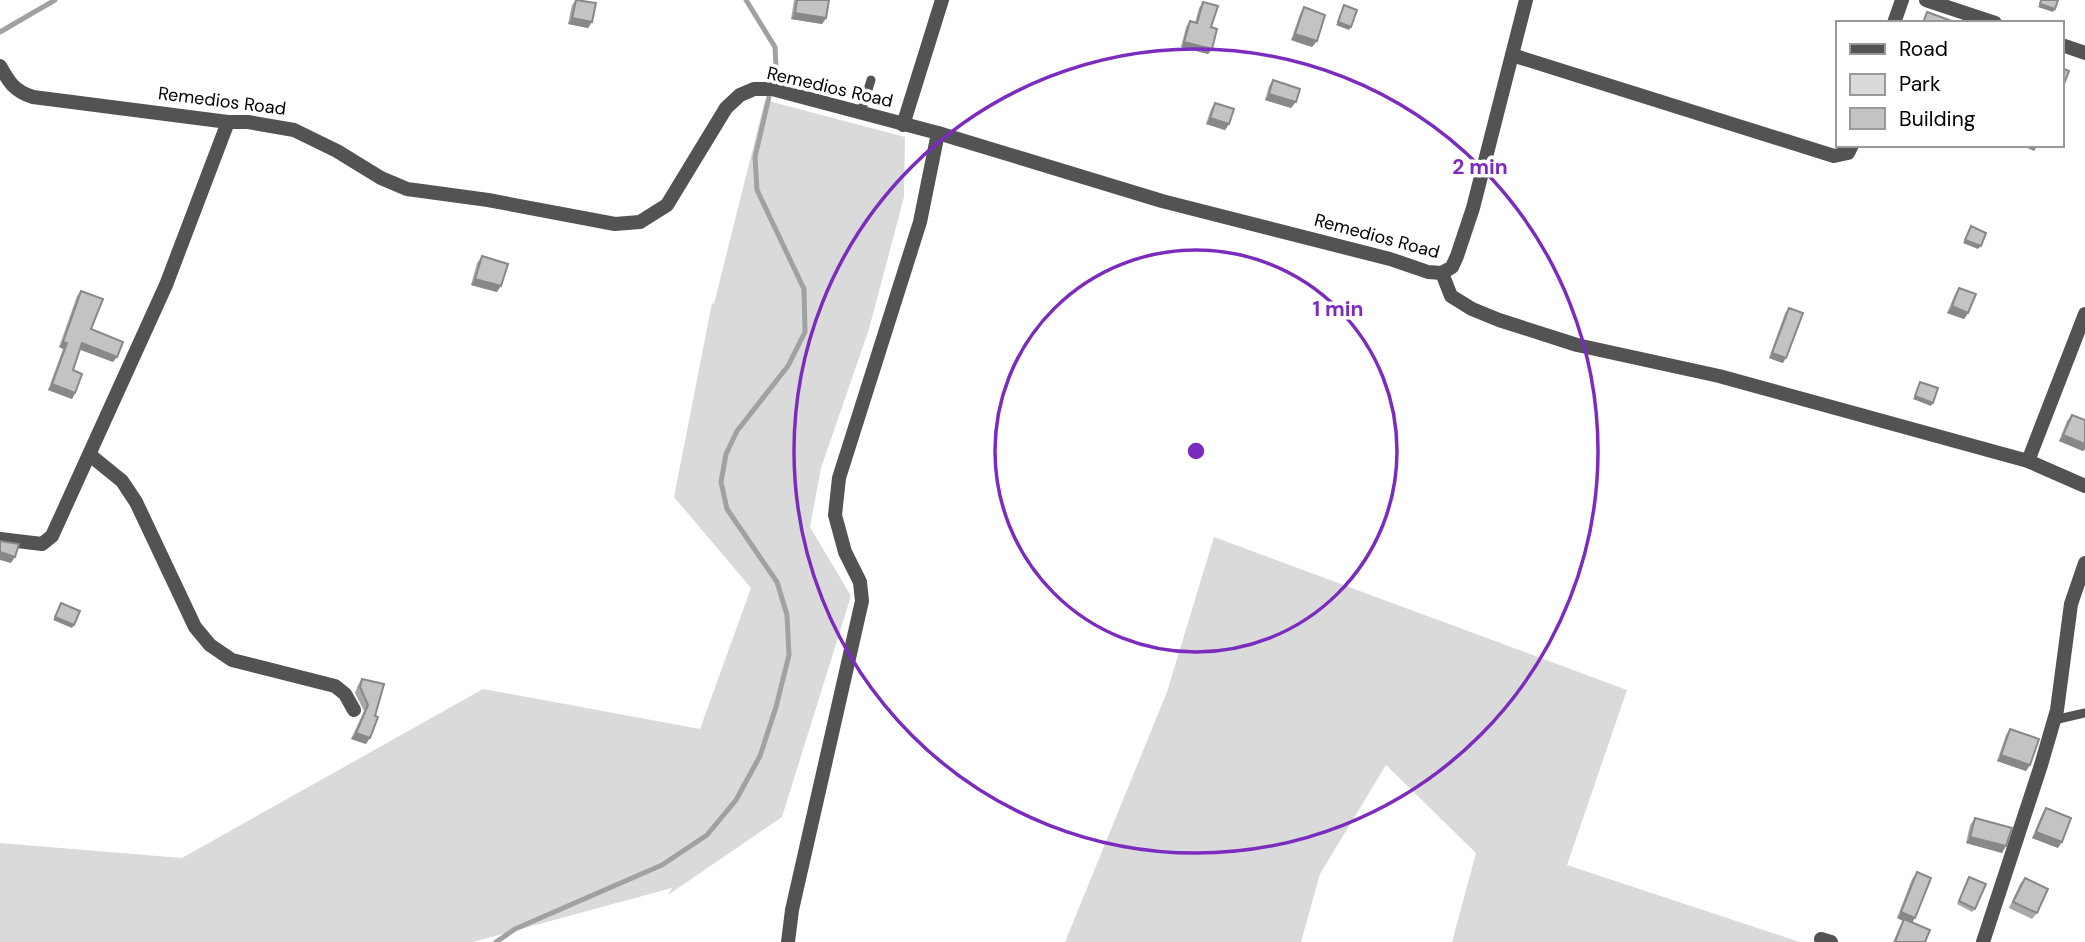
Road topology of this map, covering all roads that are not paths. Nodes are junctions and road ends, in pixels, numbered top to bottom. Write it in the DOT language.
graph roads {
  1 [pos="942,0"];
  2 [pos="1526,0"];
  3 [pos="1902,0"];
  4 [pos="1926,0"];
  5 [pos="1895,21"];
  6 [pos="1989,21"];
  7 [pos="2064,46"];
  8 [pos="2085,52"];
  9 [pos="1512,55"];
  10 [pos="0,66"];
  11 [pos="871,80"];
  12 [pos="860,112"];
  13 [pos="228,122"];
  14 [pos="903,125"];
  15 [pos="939,133"];
  16 [pos="1851,147"];
  17 [pos="1442,273"];
  18 [pos="2085,314"];
  19 [pos="90,455"];
  20 [pos="2028,461"];
  21 [pos="2085,486"];
  22 [pos="0,539"];
  23 [pos="2085,563"];
  24 [pos="354,710"];
  25 [pos="2085,713"];
  26 [pos="2054,720"];
  27 [pos="788,942"];
  28 [pos="1983,942"];
  1 -- 14 [label="street"];
  2 -- 9 [label="street, Remedios Road"];
  3 -- 5 [label="street"];
  4 -- 6 [label="street"];
  7 -- 8 [label="street"];
  9 -- 16 [label="street"];
  9 -- 17 [label="street, Remedios Road"];
  10 -- 13 [label="street, Remedios Road"];
  11 -- 12 [label="lane"];
  12 -- 13 [label="street, Remedios Road"];
  12 -- 14 [label="street, Remedios Road"];
  13 -- 19 [label="street"];
  14 -- 15 [label="street, Remedios Road"];
  15 -- 17 [label="street, Remedios Road"];
  15 -- 27 [label="street"];
  17 -- 20 [label="street"];
  18 -- 20 [label="street"];
  19 -- 22 [label="street"];
  19 -- 24 [label="street"];
  20 -- 21 [label="street"];
  23 -- 26 [label="street"];
  25 -- 26 [label="lane"];
  26 -- 28 [label="street"];
}
